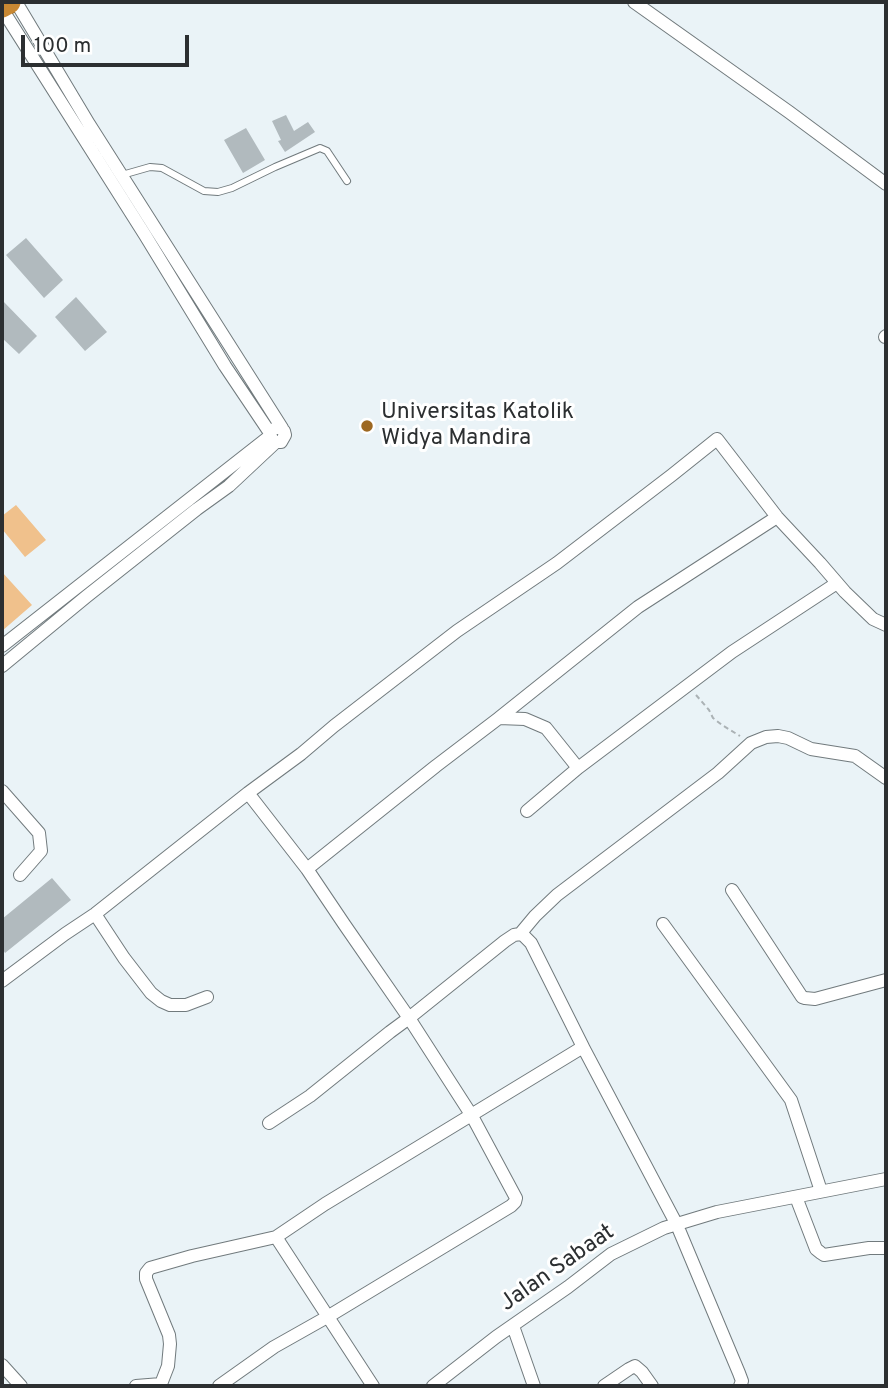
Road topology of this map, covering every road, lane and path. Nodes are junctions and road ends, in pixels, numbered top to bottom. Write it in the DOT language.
graph roads {
  1 [pos="9,2"];
  2 [pos="16,2"];
  3 [pos="634,2"];
  4 [pos="2,8"];
  5 [pos="122,174"];
  6 [pos="347,181"];
  7 [pos="886,184"];
  8 [pos="157,229"];
  9 [pos="145,235"];
  10 [pos="274,435"];
  11 [pos="777,517"];
  12 [pos="837,583"];
  13 [pos="886,625"];
  14 [pos="2,646"];
  15 [pos="2,666"];
  16 [pos="689,685"];
  17 [pos="499,718"];
  18 [pos="751,743"];
  19 [pos="578,768"];
  20 [pos="886,778"];
  21 [pos="2,791"];
  22 [pos="248,793"];
  23 [pos="527,811"];
  24 [pos="307,869"];
  25 [pos="20,875"];
  26 [pos="732,890"];
  27 [pos="95,914"];
  28 [pos="663,924"];
  29 [pos="520,934"];
  30 [pos="886,980"];
  31 [pos="2,981"];
  32 [pos="206,997"];
  33 [pos="409,1018"];
  34 [pos="583,1047"];
  35 [pos="472,1116"];
  36 [pos="269,1123"];
  37 [pos="886,1179"];
  38 [pos="821,1191"];
  39 [pos="796,1197"];
  40 [pos="677,1225"];
  41 [pos="276,1237"];
  42 [pos="886,1248"];
  43 [pos="329,1316"];
  44 [pos="513,1326"];
  45 [pos="2,1365"];
  46 [pos="21,1386"];
  47 [pos="135,1386"];
  48 [pos="219,1386"];
  49 [pos="373,1386"];
  50 [pos="433,1386"];
  51 [pos="534,1386"];
  52 [pos="604,1386"];
  53 [pos="652,1386"];
  54 [pos="740,1386"];
  1 -- 4 [label="highway"];
  2 -- 5 [label="street"];
  3 -- 7 [label="street"];
  4 -- 9 [label="street"];
  5 -- 6 [label="lane"];
  5 -- 8 [label="street"];
  8 -- 9 [label="street"];
  8 -- 10 [label="street"];
  9 -- 10 [label="street"];
  10 -- 14 [label="street"];
  10 -- 15 [label="street"];
  11 -- 12 [label="street"];
  11 -- 17 [label="street"];
  11 -- 22 [label="street"];
  12 -- 13 [label="street"];
  12 -- 16 [label="street"];
  16 -- 18 [label="path"];
  16 -- 19 [label="street"];
  17 -- 19 [label="street"];
  17 -- 24 [label="street"];
  18 -- 20 [label="street"];
  18 -- 29 [label="street"];
  19 -- 23 [label="street"];
  21 -- 25 [label="street"];
  22 -- 24 [label="street"];
  22 -- 27 [label="street"];
  24 -- 33 [label="street"];
  26 -- 30 [label="street"];
  27 -- 31 [label="street"];
  27 -- 32 [label="street"];
  28 -- 38 [label="street"];
  29 -- 33 [label="street"];
  29 -- 34 [label="street"];
  33 -- 35 [label="street"];
  33 -- 36 [label="street"];
  34 -- 35 [label="street"];
  34 -- 40 [label="street"];
  35 -- 41 [label="street"];
  35 -- 43 [label="street"];
  37 -- 38 [label="street, Jalan Sabaat"];
  38 -- 39 [label="street, Jalan Sabaat"];
  39 -- 40 [label="street, Jalan Sabaat"];
  39 -- 42 [label="street"];
  40 -- 44 [label="street, Jalan Sabaat"];
  40 -- 54 [label="street"];
  41 -- 43 [label="street"];
  41 -- 47 [label="street"];
  43 -- 48 [label="street"];
  43 -- 49 [label="street"];
  44 -- 50 [label="street, Jalan Sabaat"];
  44 -- 51 [label="street"];
  45 -- 46 [label="street"];
  52 -- 53 [label="street"];
}
